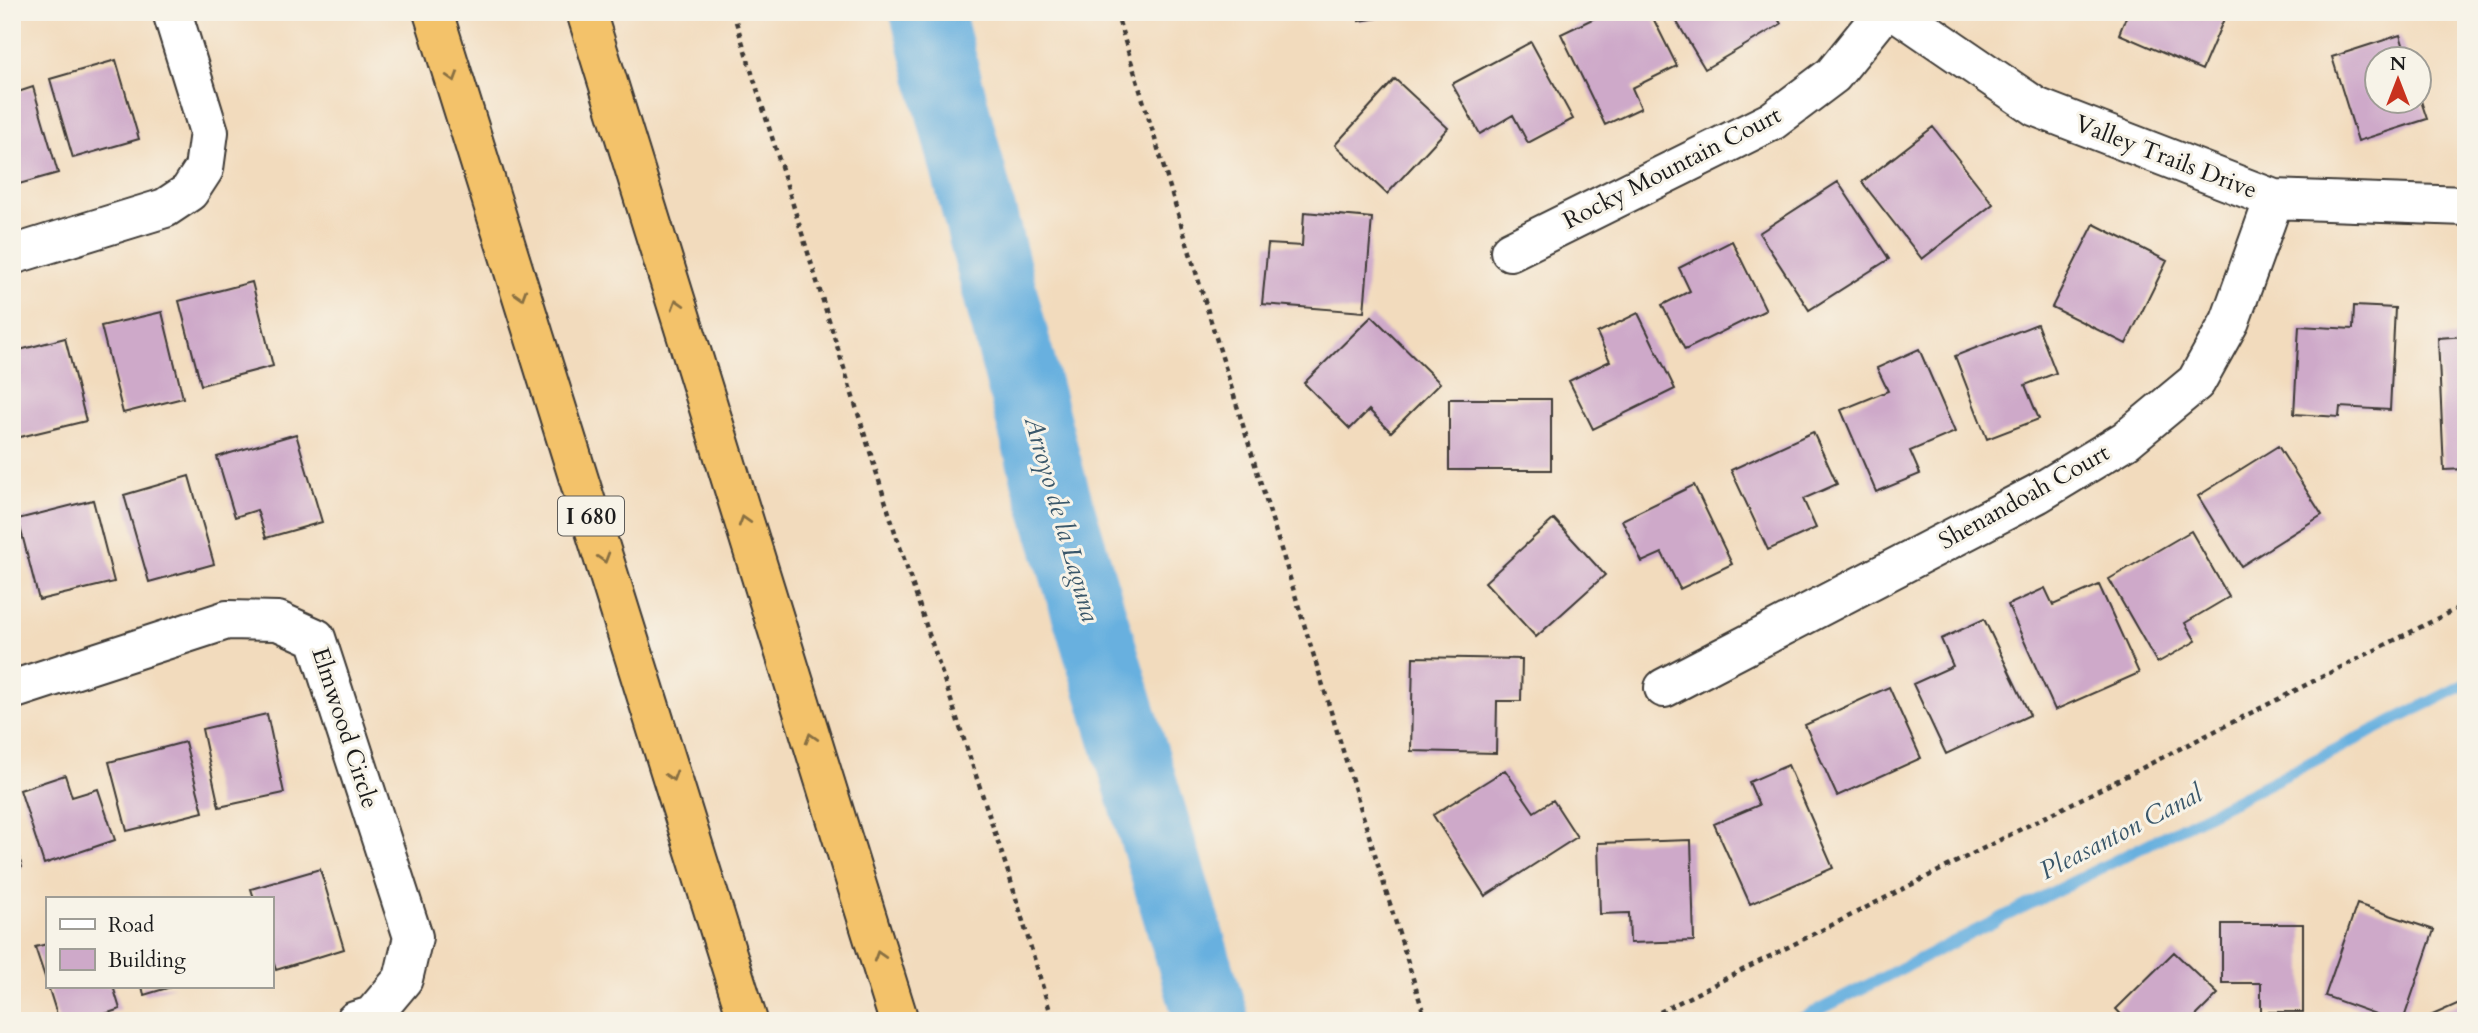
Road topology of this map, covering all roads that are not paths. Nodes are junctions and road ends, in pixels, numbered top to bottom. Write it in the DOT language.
graph roads {
  1 [pos="172,12"];
  2 [pos="433,12"];
  3 [pos="586,12"];
  4 [pos="1884,12"];
  5 [pos="1897,12"];
  6 [pos="2274,199"];
  7 [pos="2466,206"];
  8 [pos="1510,251"];
  9 [pos="12,255"];
  10 [pos="1664,688"];
  11 [pos="12,690"];
  12 [pos="355,1021"];
  13 [pos="748,1021"];
  14 [pos="899,1021"];
  1 -- 9 [label="street"];
  2 -- 13 [label="highway, I 680, one-way"];
  14 -- 3 [label="highway, one-way"];
  4 -- 8 [label="street, Rocky Mountain Court"];
  5 -- 6 [label="street, Valley Trails Drive"];
  6 -- 7 [label="street, Valley Trails Drive"];
  6 -- 10 [label="street, Shenandoah Court"];
  11 -- 12 [label="street, Elmwood Circle"];
}
